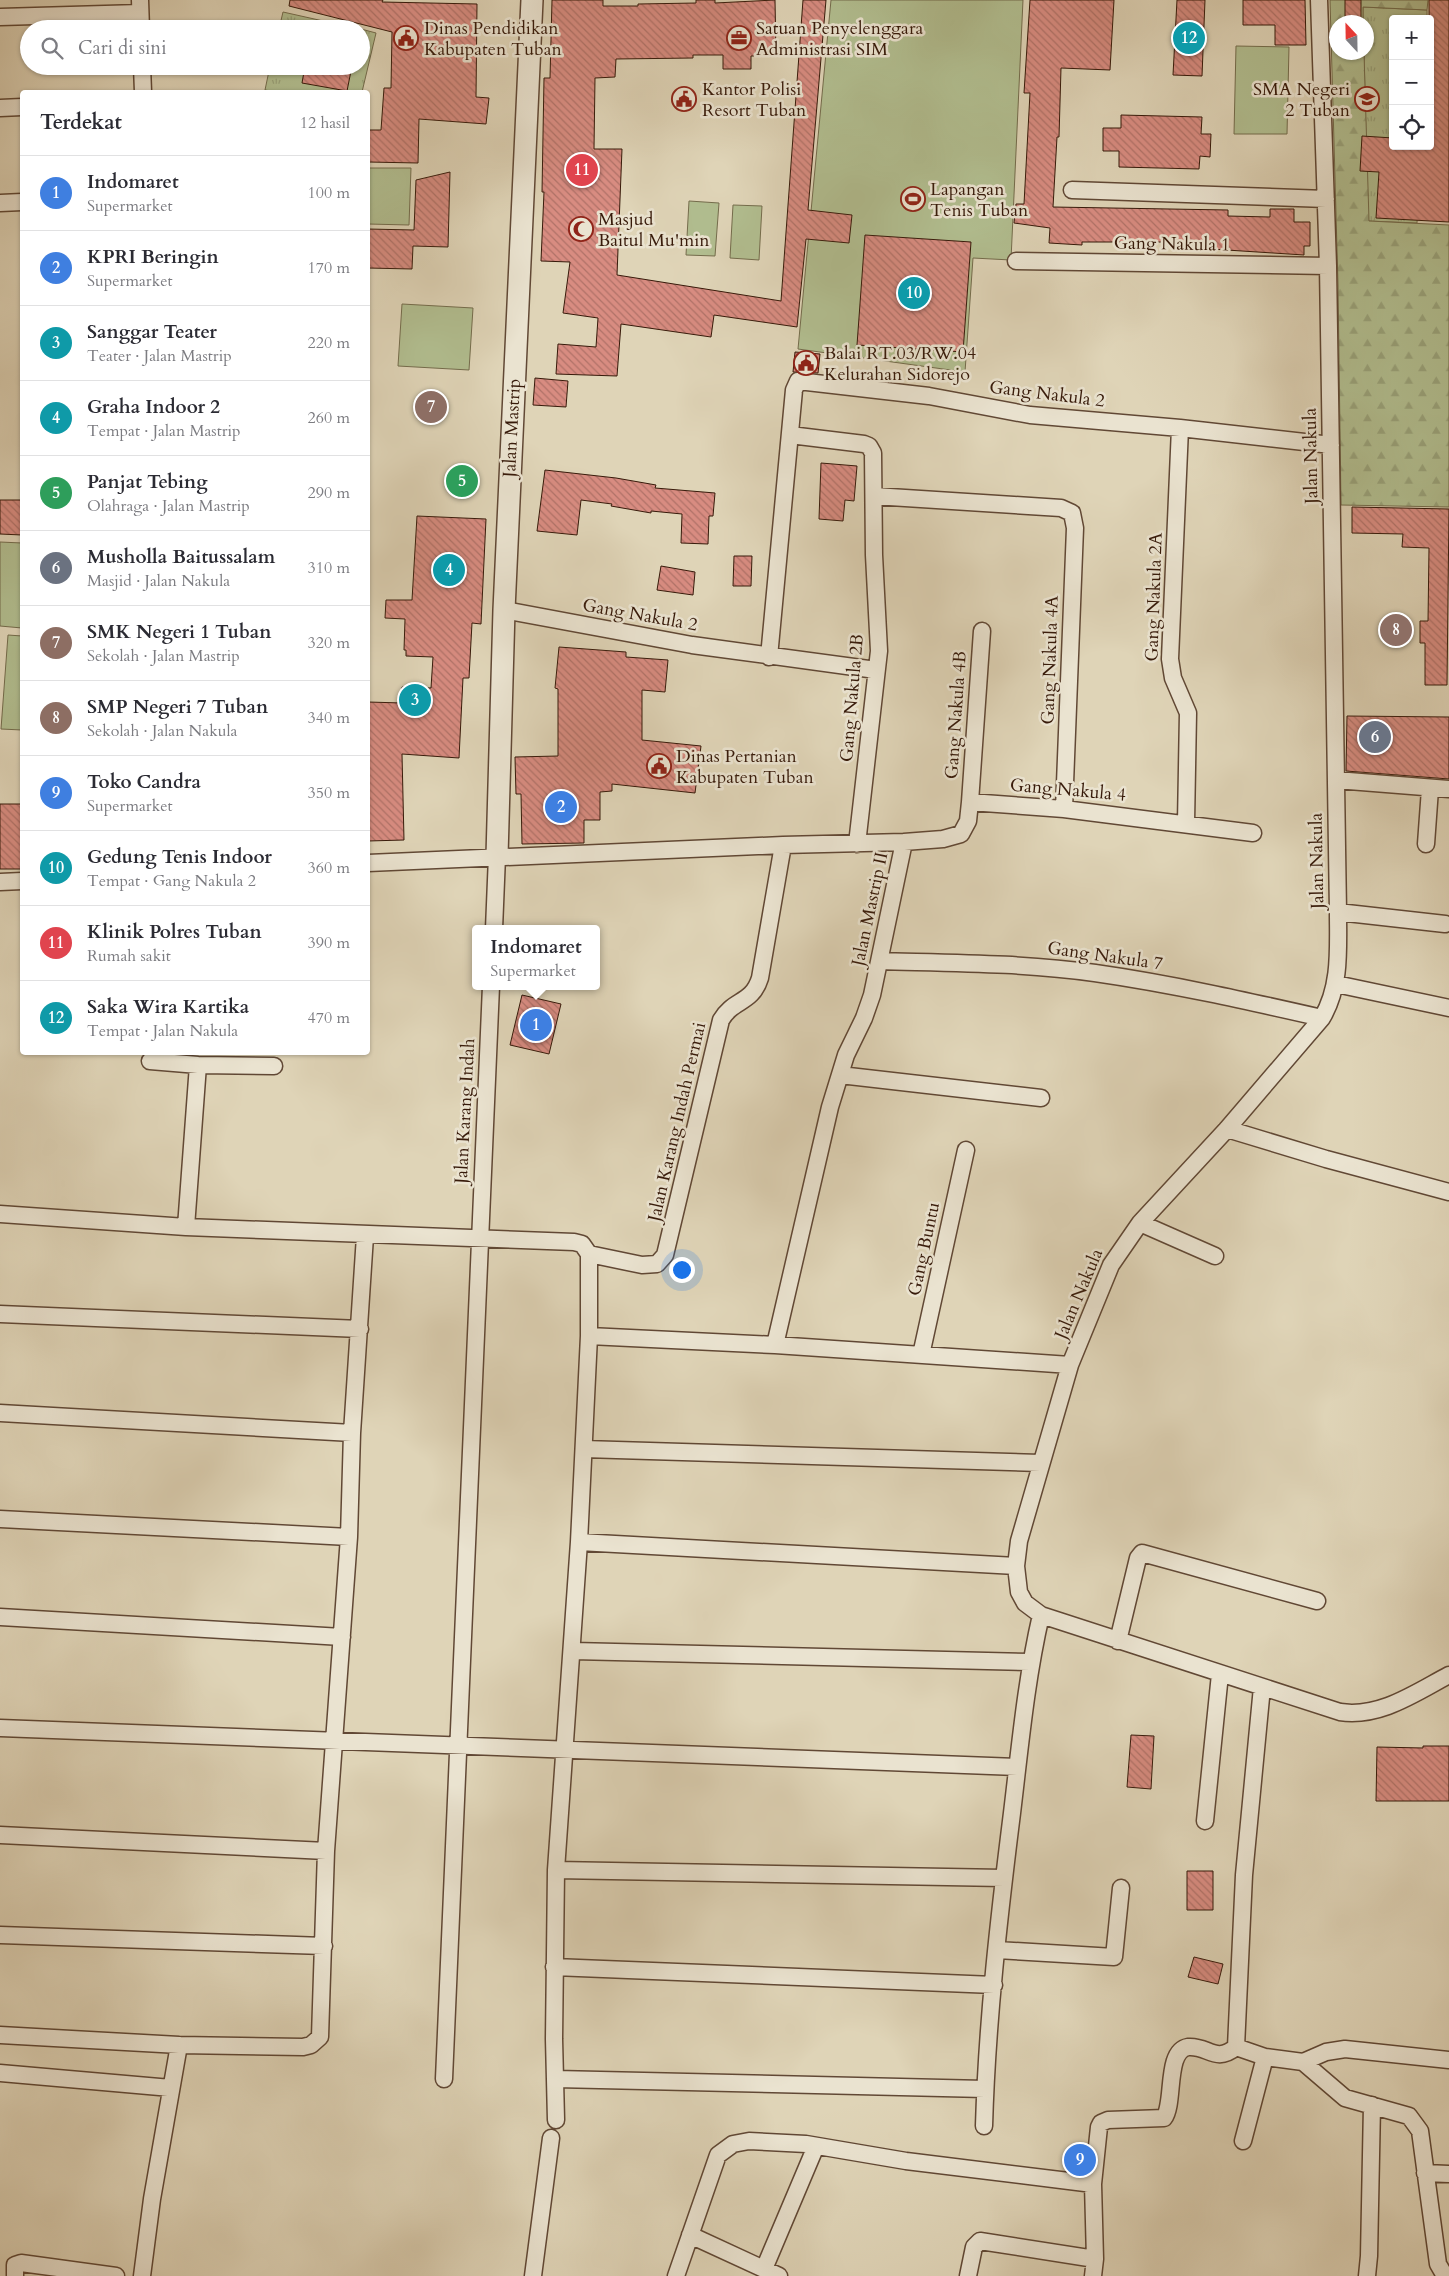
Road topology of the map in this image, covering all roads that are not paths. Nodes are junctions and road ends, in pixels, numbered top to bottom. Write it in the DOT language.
graph roads {
  1 [pos="532,0"];
  2 [pos="1319,0"];
  3 [pos="140,14"];
  4 [pos="0,17"];
  5 [pos="142,75"];
  6 [pos="143,90"];
  7 [pos="20,107"];
  8 [pos="0,108"];
  9 [pos="1072,190"];
  10 [pos="1326,199"];
  11 [pos="0,202"];
  12 [pos="20,202"];
  13 [pos="1016,261"];
  14 [pos="1328,266"];
  15 [pos="1180,428"];
  16 [pos="790,435"];
  17 [pos="1331,445"];
  18 [pos="874,496"];
  19 [pos="504,610"];
  20 [pos="982,631"];
  21 [pos="770,657"];
  22 [pos="876,670"];
  23 [pos="1336,780"];
  24 [pos="1430,789"];
  25 [pos="1449,790"];
  26 [pos="970,802"];
  27 [pos="1064,809"];
  28 [pos="1186,823"];
  29 [pos="1253,833"];
  30 [pos="904,842"];
  31 [pos="857,844"];
  32 [pos="1426,844"];
  33 [pos="783,845"];
  34 [pos="497,856"];
  35 [pos="370,863"];
  36 [pos="20,881"];
  37 [pos="0,882"];
  38 [pos="1338,912"];
  39 [pos="1445,924"];
  40 [pos="494,925"];
  41 [pos="880,961"];
  42 [pos="1336,984"];
  43 [pos="491,990"];
  44 [pos="1449,1008"];
  45 [pos="1322,1018"];
  46 [pos="150,1061"];
  47 [pos="198,1065"];
  48 [pos="274,1066"];
  49 [pos="840,1075"];
  50 [pos="1041,1098"];
  51 [pos="1227,1130"];
  52 [pos="966,1150"];
  53 [pos="1449,1192"];
  54 [pos="0,1214"];
  55 [pos="1140,1223"];
  56 [pos="186,1228"];
  57 [pos="365,1236"];
  58 [pos="479,1238"];
  59 [pos="590,1254"];
  60 [pos="1215,1256"];
  61 [pos="0,1314"];
  62 [pos="360,1329"];
  63 [pos="589,1336"];
  64 [pos="775,1345"];
  65 [pos="921,1355"];
  66 [pos="1070,1365"];
  67 [pos="0,1413"];
  68 [pos="352,1433"];
  69 [pos="584,1449"];
  70 [pos="1040,1463"];
  71 [pos="0,1519"];
  72 [pos="350,1537"];
  73 [pos="579,1542"];
  74 [pos="1016,1566"];
  75 [pos="1317,1601"];
  76 [pos="1041,1615"];
  77 [pos="0,1617"];
  78 [pos="342,1637"];
  79 [pos="1118,1641"];
  80 [pos="573,1651"];
  81 [pos="1030,1662"];
  82 [pos="1220,1674"];
  83 [pos="1449,1675"];
  84 [pos="1262,1687"];
  85 [pos="0,1728"];
  86 [pos="335,1740"];
  87 [pos="460,1744"];
  88 [pos="566,1750"];
  89 [pos="1018,1767"];
  90 [pos="1205,1820"];
  91 [pos="0,1835"];
  92 [pos="326,1851"];
  93 [pos="556,1870"];
  94 [pos="1004,1878"];
  95 [pos="1121,1888"];
  96 [pos="0,1935"];
  97 [pos="324,1946"];
  98 [pos="997,1950"];
  99 [pos="554,1967"];
  100 [pos="994,1985"];
  101 [pos="0,2035"];
  102 [pos="179,2046"];
  103 [pos="1236,2047"];
  104 [pos="1265,2057"];
  105 [pos="1449,2060"];
  106 [pos="1303,2062"];
  107 [pos="0,2073"];
  108 [pos="444,2079"];
  109 [pos="556,2079"];
  110 [pos="171,2088"];
  111 [pos="985,2089"];
  112 [pos="1372,2105"];
  113 [pos="556,2120"];
  114 [pos="984,2126"];
  115 [pos="551,2138"];
  116 [pos="1242,2141"];
  117 [pos="816,2146"];
  118 [pos="1425,2173"];
  119 [pos="1449,2174"];
  120 [pos="1093,2184"];
  121 [pos="690,2235"];
  122 [pos="1095,2258"];
  123 [pos="771,2273"];
  124 [pos="15,2276"];
  125 [pos="116,2276"];
  126 [pos="142,2276"];
  127 [pos="533,2276"];
  128 [pos="676,2276"];
  129 [pos="968,2276"];
  130 [pos="1093,2276"];
  131 [pos="1367,2276"];
  132 [pos="1445,2276"];
  1 -- 19 [label="street, Jalan Mastrip"];
  2 -- 10 [label="street, Jalan Nakula"];
  3 -- 4 [label="street"];
  5 -- 6 [label="street"];
  7 -- 8 [label="street"];
  9 -- 10 [label="street"];
  10 -- 14 [label="street, Jalan Nakula"];
  11 -- 12 [label="street"];
  13 -- 14 [label="street, Gang Nakula 1"];
  14 -- 17 [label="street, Jalan Nakula"];
  15 -- 16 [label="street, Gang Nakula 2"];
  15 -- 17 [label="street, Gang Nakula 2"];
  15 -- 28 [label="street, Gang Nakula 2A"];
  16 -- 18 [label="street, Gang Nakula 2B"];
  16 -- 21 [label="street, Gang Nakula 2"];
  17 -- 23 [label="street, Jalan Nakula"];
  18 -- 22 [label="street, Gang Nakula 2B"];
  18 -- 27 [label="street, Gang Nakula 4A"];
  19 -- 21 [label="street, Gang Nakula 2"];
  19 -- 34 [label="street, Jalan Mastrip"];
  20 -- 26 [label="street, Gang Nakula 4B"];
  21 -- 22 [label="street, Gang Nakula 2"];
  22 -- 31 [label="street, Gang Nakula 2B"];
  23 -- 24 [label="street"];
  23 -- 38 [label="street, Jalan Nakula"];
  24 -- 25 [label="street"];
  24 -- 32 [label="street"];
  26 -- 27 [label="street, Gang Nakula 4"];
  26 -- 30 [label="street"];
  27 -- 28 [label="street, Gang Nakula 4"];
  28 -- 29 [label="street, Gang Nakula 4"];
  30 -- 31 [label="street, Jalan Mastrip II"];
  30 -- 41 [label="street, Jalan Mastrip II"];
  31 -- 33 [label="street, Jalan Mastrip II"];
  33 -- 34 [label="street, Jalan Mastrip II"];
  33 -- 59 [label="street, Jalan Karang Indah Permai"];
  34 -- 35 [label="street, Jalan Mastrip II"];
  34 -- 40 [label="street"];
  36 -- 37 [label="street"];
  38 -- 39 [label="street"];
  38 -- 42 [label="street, Jalan Nakula"];
  41 -- 45 [label="street, Gang Nakula 7"];
  41 -- 49 [label="street, Jalan Mastrip II"];
  42 -- 44 [label="street"];
  42 -- 45 [label="street, Jalan Nakula"];
  43 -- 58 [label="street, Jalan Karang Indah"];
  45 -- 51 [label="street, Jalan Nakula"];
  46 -- 47 [label="street"];
  47 -- 48 [label="street"];
  47 -- 56 [label="street"];
  49 -- 50 [label="street"];
  49 -- 64 [label="street, Jalan Mastrip II"];
  51 -- 53 [label="street"];
  51 -- 55 [label="street, Jalan Nakula"];
  52 -- 65 [label="street, Gang Buntu"];
  54 -- 56 [label="street, Jalan Karang Indah Permai"];
  55 -- 60 [label="street"];
  55 -- 66 [label="street, Jalan Nakula"];
  56 -- 57 [label="street, Jalan Karang Indah Permai"];
  57 -- 58 [label="street, Jalan Karang Indah Permai"];
  57 -- 62 [label="street"];
  58 -- 59 [label="street, Jalan Karang Indah Permai"];
  58 -- 87 [label="street, Jalan Karang Indah"];
  59 -- 63 [label="street"];
  61 -- 62 [label="street"];
  62 -- 68 [label="street"];
  63 -- 64 [label="street"];
  63 -- 69 [label="street"];
  64 -- 65 [label="street"];
  65 -- 66 [label="street"];
  66 -- 70 [label="street, Jalan Nakula"];
  67 -- 68 [label="street"];
  68 -- 72 [label="street"];
  69 -- 70 [label="street"];
  69 -- 73 [label="street"];
  70 -- 74 [label="street, Jalan Nakula"];
  71 -- 72 [label="street"];
  72 -- 78 [label="street"];
  73 -- 74 [label="street"];
  73 -- 80 [label="street"];
  74 -- 76 [label="street, Jalan Nakula"];
  75 -- 79 [label="street"];
  76 -- 79 [label="street"];
  76 -- 81 [label="street"];
  77 -- 78 [label="street"];
  78 -- 86 [label="street"];
  79 -- 82 [label="street"];
  80 -- 81 [label="street"];
  80 -- 88 [label="street"];
  81 -- 89 [label="street"];
  82 -- 84 [label="street"];
  82 -- 90 [label="street"];
  83 -- 84 [label="street"];
  84 -- 103 [label="street"];
  85 -- 86 [label="street"];
  86 -- 87 [label="street"];
  86 -- 92 [label="street"];
  87 -- 88 [label="street"];
  87 -- 108 [label="street, Jalan Karang Indah"];
  88 -- 89 [label="street"];
  88 -- 93 [label="street"];
  89 -- 94 [label="street"];
  91 -- 92 [label="street"];
  92 -- 97 [label="street"];
  93 -- 94 [label="street"];
  93 -- 99 [label="street"];
  94 -- 98 [label="street"];
  95 -- 98 [label="street"];
  96 -- 97 [label="street"];
  97 -- 102 [label="street"];
  98 -- 100 [label="street"];
  99 -- 100 [label="street"];
  99 -- 109 [label="street"];
  100 -- 111 [label="street"];
  101 -- 102 [label="street"];
  102 -- 110 [label="street"];
  103 -- 104 [label="street"];
  103 -- 120 [label="street"];
  104 -- 106 [label="street"];
  104 -- 116 [label="street"];
  105 -- 106 [label="street"];
  106 -- 112 [label="street"];
  107 -- 110 [label="street"];
  109 -- 111 [label="street"];
  109 -- 113 [label="street"];
  110 -- 126 [label="street"];
  111 -- 114 [label="street"];
  112 -- 118 [label="street"];
  112 -- 131 [label="street"];
  115 -- 127 [label="street"];
  117 -- 120 [label="street"];
  117 -- 121 [label="street"];
  117 -- 123 [label="street"];
  118 -- 119 [label="street"];
  118 -- 132 [label="street"];
  120 -- 122 [label="street"];
  121 -- 123 [label="street"];
  121 -- 128 [label="street"];
  122 -- 129 [label="street"];
  122 -- 130 [label="street"];
  124 -- 125 [label="street"];
}
